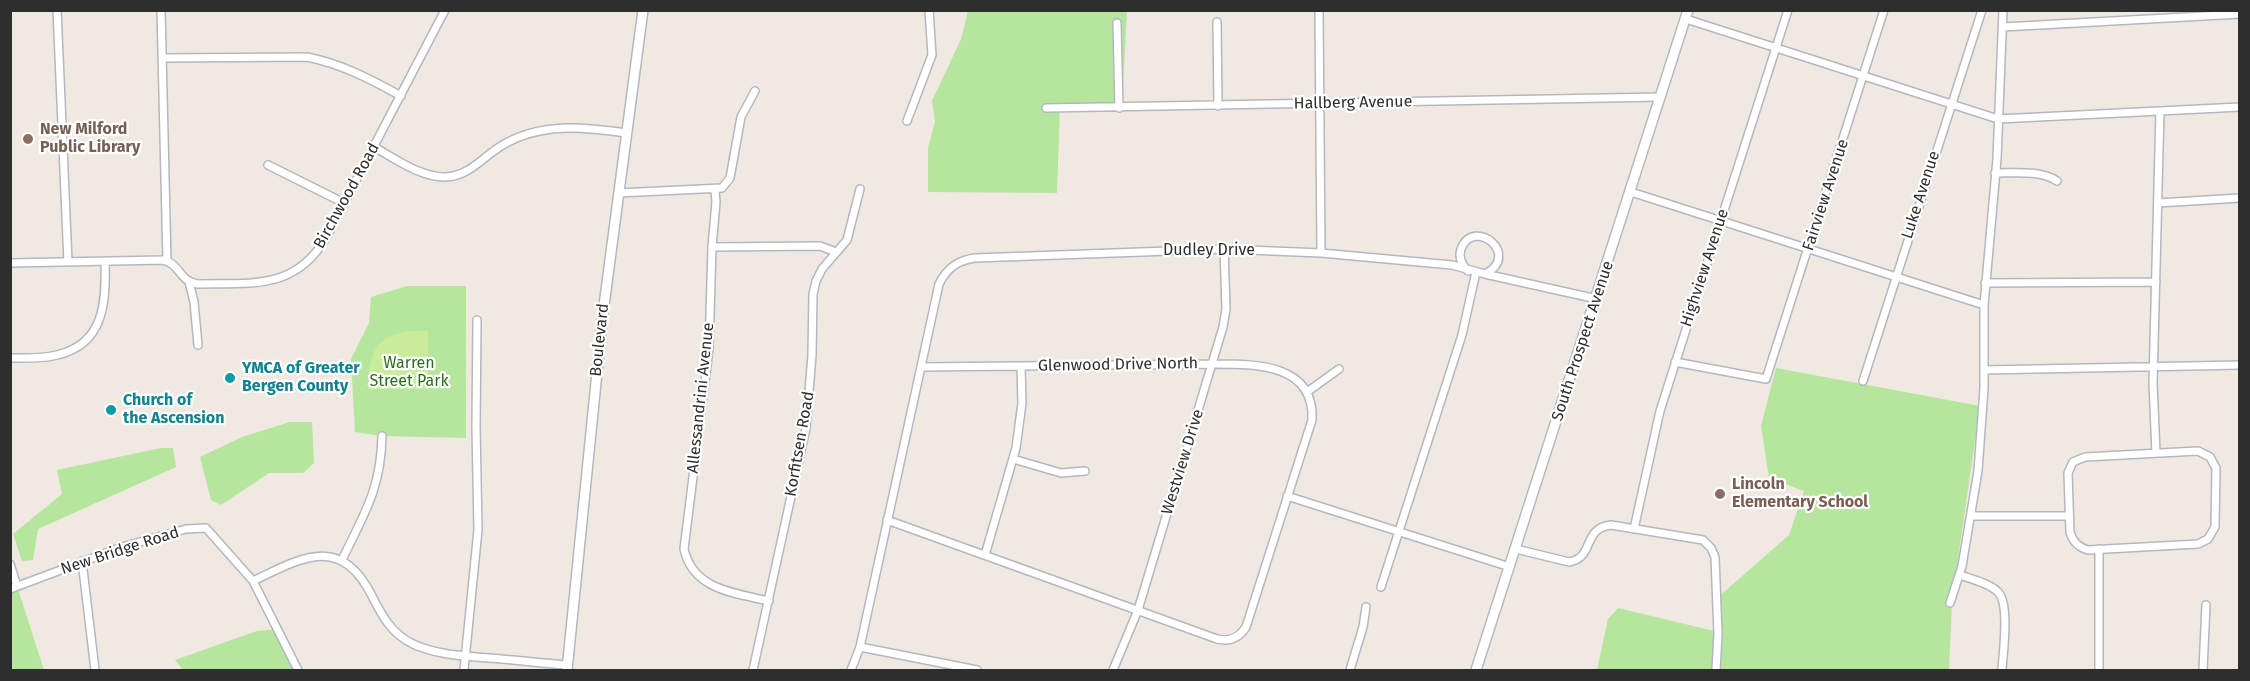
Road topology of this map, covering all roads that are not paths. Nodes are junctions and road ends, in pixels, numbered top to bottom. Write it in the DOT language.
graph roads {
  1 [pos="57,10"];
  2 [pos="161,10"];
  3 [pos="445,10"];
  4 [pos="643,10"];
  5 [pos="928,10"];
  6 [pos="1319,10"];
  7 [pos="1788,10"];
  8 [pos="1884,10"];
  9 [pos="1982,10"];
  10 [pos="2003,10"];
  11 [pos="1687,15"];
  12 [pos="2240,15"];
  13 [pos="1217,22"];
  14 [pos="1117,23"];
  15 [pos="2003,27"];
  16 [pos="1776,48"];
  17 [pos="162,58"];
  18 [pos="1864,76"];
  19 [pos="755,91"];
  20 [pos="400,96"];
  21 [pos="1661,97"];
  22 [pos="1321,104"];
  23 [pos="1950,104"];
  24 [pos="1218,106"];
  25 [pos="2240,107"];
  26 [pos="1046,108"];
  27 [pos="1119,108"];
  28 [pos="2160,111"];
  29 [pos="1998,119"];
  30 [pos="907,121"];
  31 [pos="627,133"];
  32 [pos="374,147"];
  33 [pos="268,165"];
  34 [pos="1995,173"];
  35 [pos="2057,181"];
  36 [pos="860,189"];
  37 [pos="715,190"];
  38 [pos="1631,192"];
  39 [pos="618,193"];
  40 [pos="2240,198"];
  41 [pos="344,203"];
  42 [pos="2158,203"];
  43 [pos="1720,221"];
  44 [pos="712,247"];
  45 [pos="1224,249"];
  46 [pos="1808,249"];
  47 [pos="836,252"];
  48 [pos="1321,253"];
  49 [pos="167,261"];
  50 [pos="68,262"];
  51 [pos="105,262"];
  52 [pos="10,263"];
  53 [pos="1472,272"];
  54 [pos="1485,274"];
  55 [pos="1896,276"];
  56 [pos="189,282"];
  57 [pos="2156,282"];
  58 [pos="1985,283"];
  59 [pos="1597,299"];
  60 [pos="1984,305"];
  61 [pos="477,320"];
  62 [pos="198,345"];
  63 [pos="10,358"];
  64 [pos="1675,362"];
  65 [pos="1213,364"];
  66 [pos="2240,365"];
  67 [pos="1021,366"];
  68 [pos="921,367"];
  69 [pos="2153,367"];
  70 [pos="1339,369"];
  71 [pos="1984,370"];
  72 [pos="1863,381"];
  73 [pos="1307,392"];
  74 [pos="382,436"];
  75 [pos="2156,453"];
  76 [pos="1013,459"];
  77 [pos="1085,471"];
  78 [pos="1287,496"];
  79 [pos="1972,516"];
  80 [pos="2069,516"];
  81 [pos="887,520"];
  82 [pos="1634,529"];
  83 [pos="1399,531"];
  84 [pos="1516,549"];
  85 [pos="2099,549"];
  86 [pos="985,555"];
  87 [pos="342,560"];
  88 [pos="82,561"];
  89 [pos="10,564"];
  90 [pos="1510,567"];
  91 [pos="1960,575"];
  92 [pos="253,581"];
  93 [pos="14,587"];
  94 [pos="1381,587"];
  95 [pos="769,601"];
  96 [pos="1950,603"];
  97 [pos="2206,605"];
  98 [pos="1366,607"];
  99 [pos="1138,610"];
  100 [pos="860,647"];
  101 [pos="466,656"];
  102 [pos="567,668"];
  103 [pos="95,670"];
  104 [pos="298,670"];
  105 [pos="464,670"];
  106 [pos="753,670"];
  107 [pos="851,670"];
  108 [pos="977,670"];
  109 [pos="1113,670"];
  110 [pos="1350,670"];
  111 [pos="1476,670"];
  112 [pos="1716,670"];
  113 [pos="2002,670"];
  114 [pos="2099,670"];
  115 [pos="2203,670"];
  1 -- 50 [label="street"];
  2 -- 17 [label="street"];
  3 -- 20 [label="street, Birchwood Road"];
  4 -- 31 [label="street, Boulevard"];
  5 -- 30 [label="street"];
  6 -- 22 [label="street"];
  7 -- 16 [label="street, Highview Avenue"];
  8 -- 18 [label="street, Fairview Avenue"];
  9 -- 23 [label="street, Luke Avenue"];
  10 -- 15 [label="street"];
  11 -- 16 [label="street"];
  11 -- 21 [label="street, South Prospect Avenue"];
  12 -- 15 [label="street"];
  13 -- 24 [label="street"];
  14 -- 27 [label="street"];
  15 -- 29 [label="street"];
  16 -- 18 [label="street"];
  16 -- 43 [label="street, Highview Avenue"];
  17 -- 20 [label="street"];
  17 -- 49 [label="street"];
  18 -- 23 [label="street"];
  18 -- 46 [label="street, Fairview Avenue"];
  19 -- 37 [label="street"];
  20 -- 32 [label="street, Birchwood Road"];
  21 -- 22 [label="street, Hallberg Avenue"];
  21 -- 38 [label="street, South Prospect Avenue"];
  22 -- 24 [label="street, Hallberg Avenue"];
  22 -- 48 [label="street"];
  23 -- 29 [label="street"];
  23 -- 55 [label="street, Luke Avenue"];
  24 -- 27 [label="street, Hallberg Avenue"];
  25 -- 28 [label="street"];
  26 -- 27 [label="street, Hallberg Avenue"];
  28 -- 29 [label="street"];
  28 -- 42 [label="street"];
  29 -- 34 [label="street"];
  31 -- 32 [label="street"];
  31 -- 39 [label="street, Boulevard"];
  32 -- 41 [label="street, Birchwood Road"];
  33 -- 41 [label="street"];
  34 -- 35 [label="street"];
  34 -- 58 [label="street"];
  36 -- 47 [label="street, Korfitsen Road"];
  37 -- 39 [label="street"];
  37 -- 44 [label="street, Allessandrini Avenue"];
  38 -- 43 [label="street"];
  38 -- 59 [label="street, South Prospect Avenue"];
  39 -- 102 [label="street, Boulevard"];
  40 -- 42 [label="street"];
  41 -- 56 [label="street, Birchwood Road"];
  42 -- 57 [label="street"];
  43 -- 46 [label="street"];
  43 -- 64 [label="street, Highview Avenue"];
  44 -- 47 [label="street"];
  44 -- 95 [label="street, Allessandrini Avenue"];
  45 -- 48 [label="street, Dudley Drive"];
  45 -- 65 [label="street, Westview Drive"];
  45 -- 68 [label="street, Dudley Drive"];
  46 -- 55 [label="street"];
  46 -- 64 [label="street, Fairview Avenue"];
  47 -- 95 [label="street, Korfitsen Road"];
  48 -- 53 [label="street, Dudley Drive"];
  49 -- 51 [label="street"];
  49 -- 56 [label="street"];
  50 -- 51 [label="street"];
  50 -- 52 [label="street"];
  51 -- 63 [label="street"];
  53 -- 54 [label="street, Dudley Drive"];
  53 -- 54 [label="street"];
  53 -- 83 [label="street"];
  54 -- 59 [label="street, Dudley Drive"];
  55 -- 60 [label="street"];
  55 -- 72 [label="street, Luke Avenue"];
  56 -- 62 [label="street"];
  57 -- 58 [label="street"];
  57 -- 69 [label="street"];
  58 -- 60 [label="street"];
  59 -- 84 [label="street, South Prospect Avenue"];
  60 -- 71 [label="street"];
  61 -- 101 [label="street"];
  64 -- 82 [label="street, Highview Avenue"];
  65 -- 67 [label="street, Glenwood Drive North"];
  65 -- 73 [label="street, Glenwood Drive North"];
  65 -- 99 [label="street, Westview Drive"];
  66 -- 69 [label="street"];
  67 -- 68 [label="street, Glenwood Drive North"];
  67 -- 76 [label="street"];
  68 -- 81 [label="street"];
  69 -- 71 [label="street"];
  69 -- 75 [label="street"];
  70 -- 73 [label="street"];
  71 -- 79 [label="street"];
  73 -- 78 [label="street"];
  74 -- 87 [label="street"];
  75 -- 80 [label="street"];
  75 -- 85 [label="street"];
  76 -- 77 [label="street"];
  76 -- 86 [label="street"];
  78 -- 83 [label="street"];
  78 -- 99 [label="street"];
  79 -- 80 [label="street"];
  79 -- 91 [label="street"];
  80 -- 85 [label="street"];
  81 -- 86 [label="street"];
  81 -- 100 [label="street"];
  82 -- 84 [label="street"];
  82 -- 112 [label="street"];
  83 -- 90 [label="street"];
  83 -- 94 [label="street"];
  84 -- 90 [label="street, South Prospect Avenue"];
  85 -- 114 [label="street"];
  86 -- 99 [label="street"];
  87 -- 92 [label="street"];
  87 -- 101 [label="street"];
  88 -- 92 [label="street, New Bridge Road"];
  88 -- 93 [label="street, New Bridge Road"];
  88 -- 103 [label="street"];
  89 -- 93 [label="street"];
  90 -- 111 [label="street, South Prospect Avenue"];
  91 -- 96 [label="street"];
  91 -- 113 [label="street"];
  92 -- 104 [label="street, New Bridge Road"];
  95 -- 106 [label="street, Korfitsen Road"];
  97 -- 115 [label="street"];
  98 -- 110 [label="street"];
  99 -- 109 [label="street, Westview Drive"];
  100 -- 107 [label="street"];
  100 -- 108 [label="street"];
  101 -- 102 [label="street"];
  101 -- 105 [label="street"];
}
